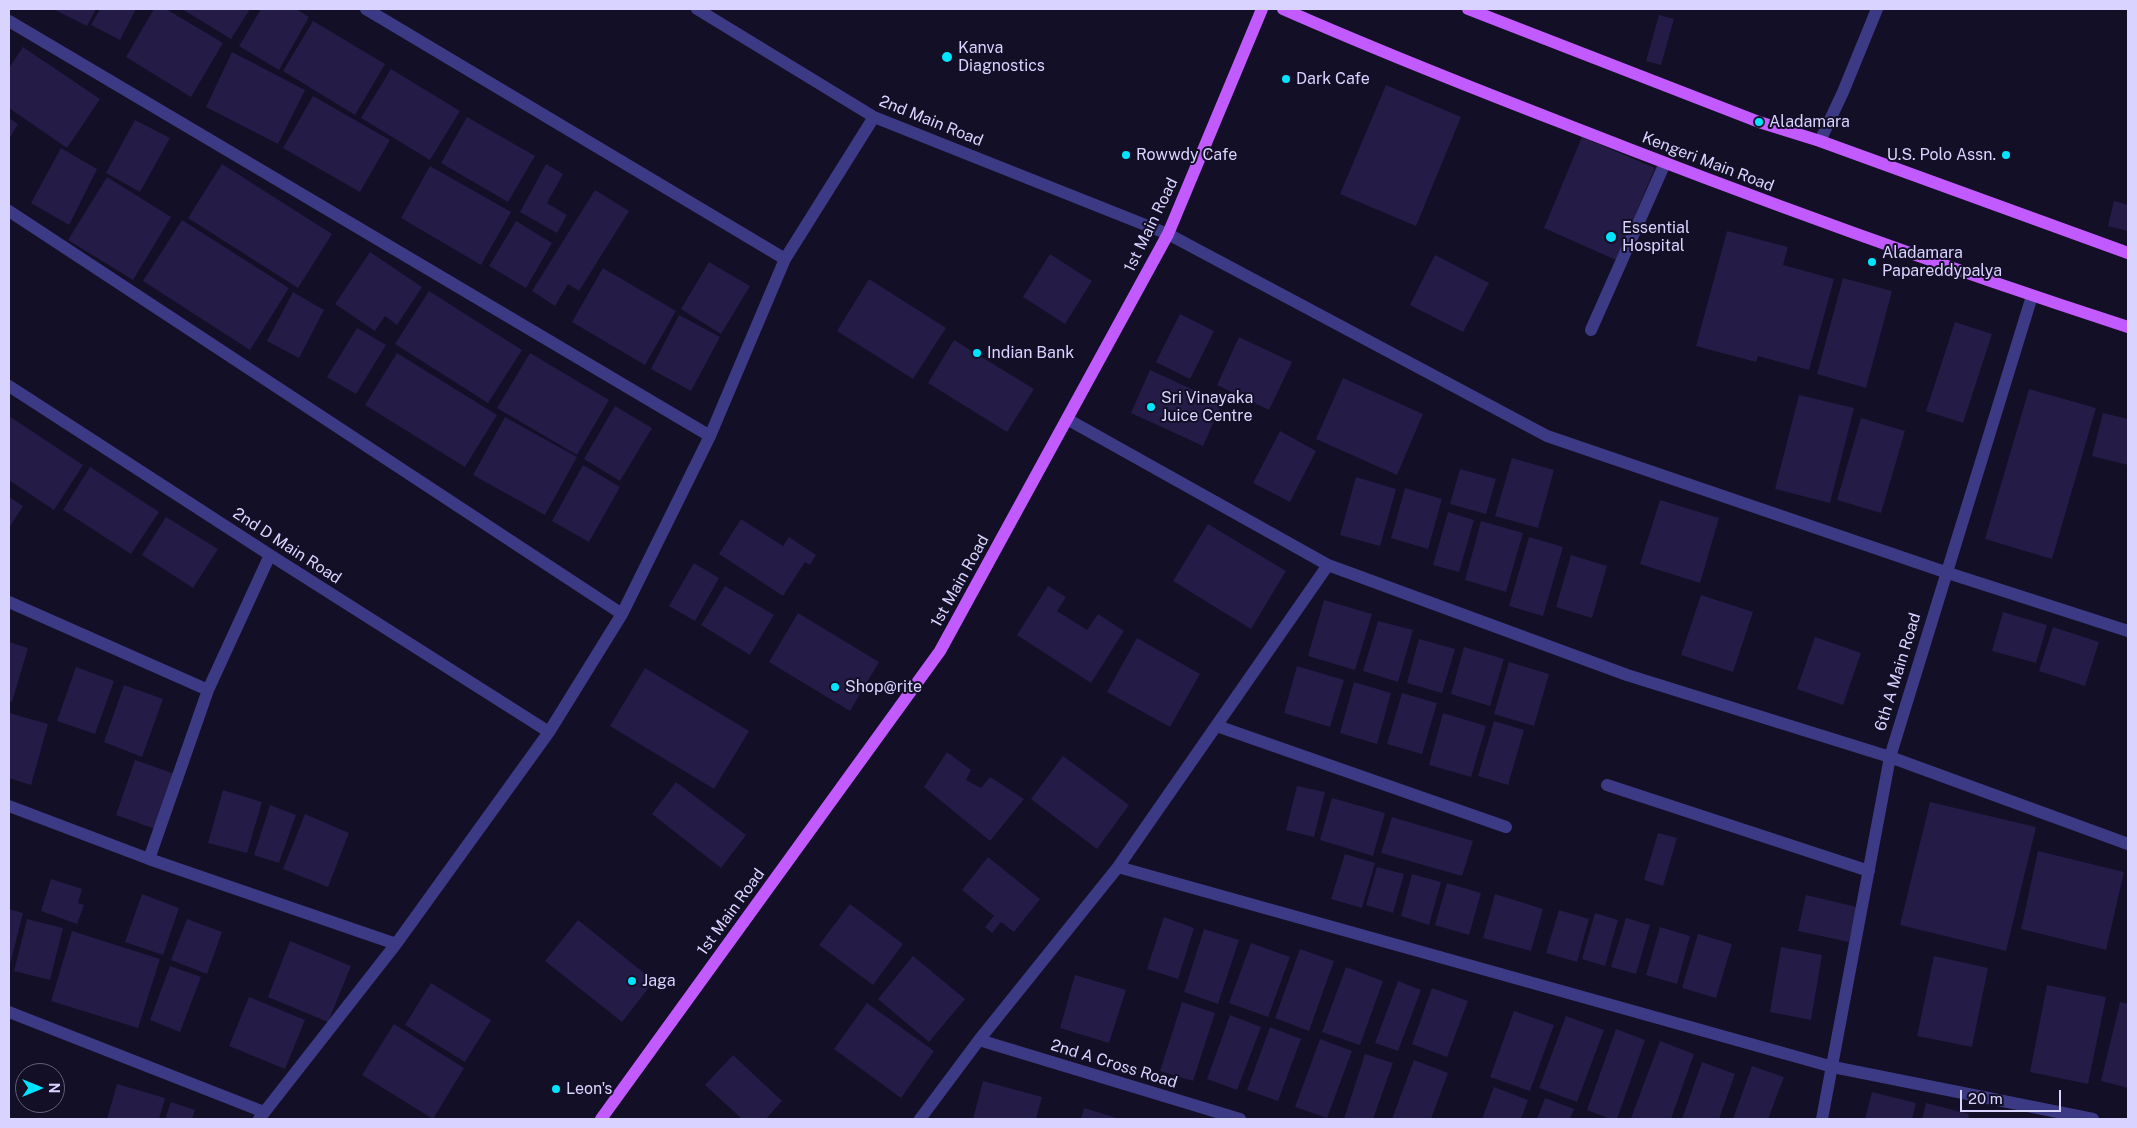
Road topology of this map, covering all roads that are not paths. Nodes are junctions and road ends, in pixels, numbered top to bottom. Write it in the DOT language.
graph roads {
  1 [pos="366,9"];
  2 [pos="697,9"];
  3 [pos="1262,9"];
  4 [pos="1283,9"];
  5 [pos="1468,9"];
  6 [pos="1877,9"];
  7 [pos="9,21"];
  8 [pos="874,117"];
  9 [pos="1820,142"];
  10 [pos="1665,163"];
  11 [pos="9,212"];
  12 [pos="1168,234"];
  13 [pos="2128,253"];
  14 [pos="785,259"];
  15 [pos="2032,296"];
  16 [pos="2128,327"];
  17 [pos="1591,330"];
  18 [pos="9,386"];
  19 [pos="1067,419"];
  20 [pos="710,436"];
  21 [pos="270,555"];
  22 [pos="1328,565"];
  23 [pos="1945,572"];
  24 [pos="9,602"];
  25 [pos="622,614"];
  26 [pos="2128,630"];
  27 [pos="208,690"];
  28 [pos="1216,726"];
  29 [pos="549,732"];
  30 [pos="1890,757"];
  31 [pos="1607,785"];
  32 [pos="9,806"];
  33 [pos="1506,827"];
  34 [pos="2128,844"];
  35 [pos="149,859"];
  36 [pos="1118,867"];
  37 [pos="1869,871"];
  38 [pos="396,944"];
  39 [pos="9,1012"];
  40 [pos="979,1040"];
  41 [pos="1833,1067"];
  42 [pos="261,1115"];
  43 [pos="601,1119"];
  44 [pos="920,1119"];
  45 [pos="1240,1119"];
  46 [pos="1822,1119"];
  47 [pos="2093,1119"];
  1 -- 14 [label="street"];
  2 -- 8 [label="street, 2nd Main Road"];
  3 -- 12 [label="main road, 1st Main Road"];
  4 -- 10 [label="main road, Kengeri Main Road"];
  5 -- 9 [label="main road"];
  6 -- 9 [label="street"];
  7 -- 20 [label="street"];
  8 -- 12 [label="street, 2nd Main Road"];
  8 -- 14 [label="street"];
  9 -- 13 [label="main road"];
  10 -- 15 [label="main road, Kengeri Main Road"];
  10 -- 17 [label="street"];
  11 -- 25 [label="street"];
  12 -- 19 [label="main road, 1st Main Road"];
  12 -- 23 [label="street, 2nd Main Road"];
  14 -- 20 [label="street"];
  15 -- 16 [label="main road, Kengeri Main Road"];
  15 -- 23 [label="street, 6th A Main Road"];
  18 -- 21 [label="street, 2nd D Main Road"];
  19 -- 22 [label="street"];
  19 -- 43 [label="main road, 1st Main Road"];
  20 -- 25 [label="street"];
  21 -- 27 [label="street"];
  21 -- 29 [label="street, 2nd D Main Road"];
  22 -- 28 [label="street"];
  22 -- 30 [label="street"];
  23 -- 26 [label="street, 2nd Main Road"];
  23 -- 30 [label="street, 6th A Main Road"];
  24 -- 27 [label="street"];
  25 -- 29 [label="street"];
  27 -- 35 [label="street"];
  28 -- 33 [label="street"];
  28 -- 36 [label="street"];
  29 -- 38 [label="street"];
  30 -- 34 [label="street"];
  30 -- 37 [label="street, 6th A Main Road"];
  31 -- 37 [label="street"];
  32 -- 35 [label="street"];
  35 -- 38 [label="street"];
  36 -- 40 [label="street"];
  36 -- 41 [label="street"];
  37 -- 41 [label="street, 6th A Main Road"];
  38 -- 42 [label="street"];
  39 -- 42 [label="street"];
  40 -- 44 [label="street"];
  40 -- 45 [label="street, 2nd A Cross Road"];
  41 -- 46 [label="street, 6th A Main Road"];
  41 -- 47 [label="street"];
}
